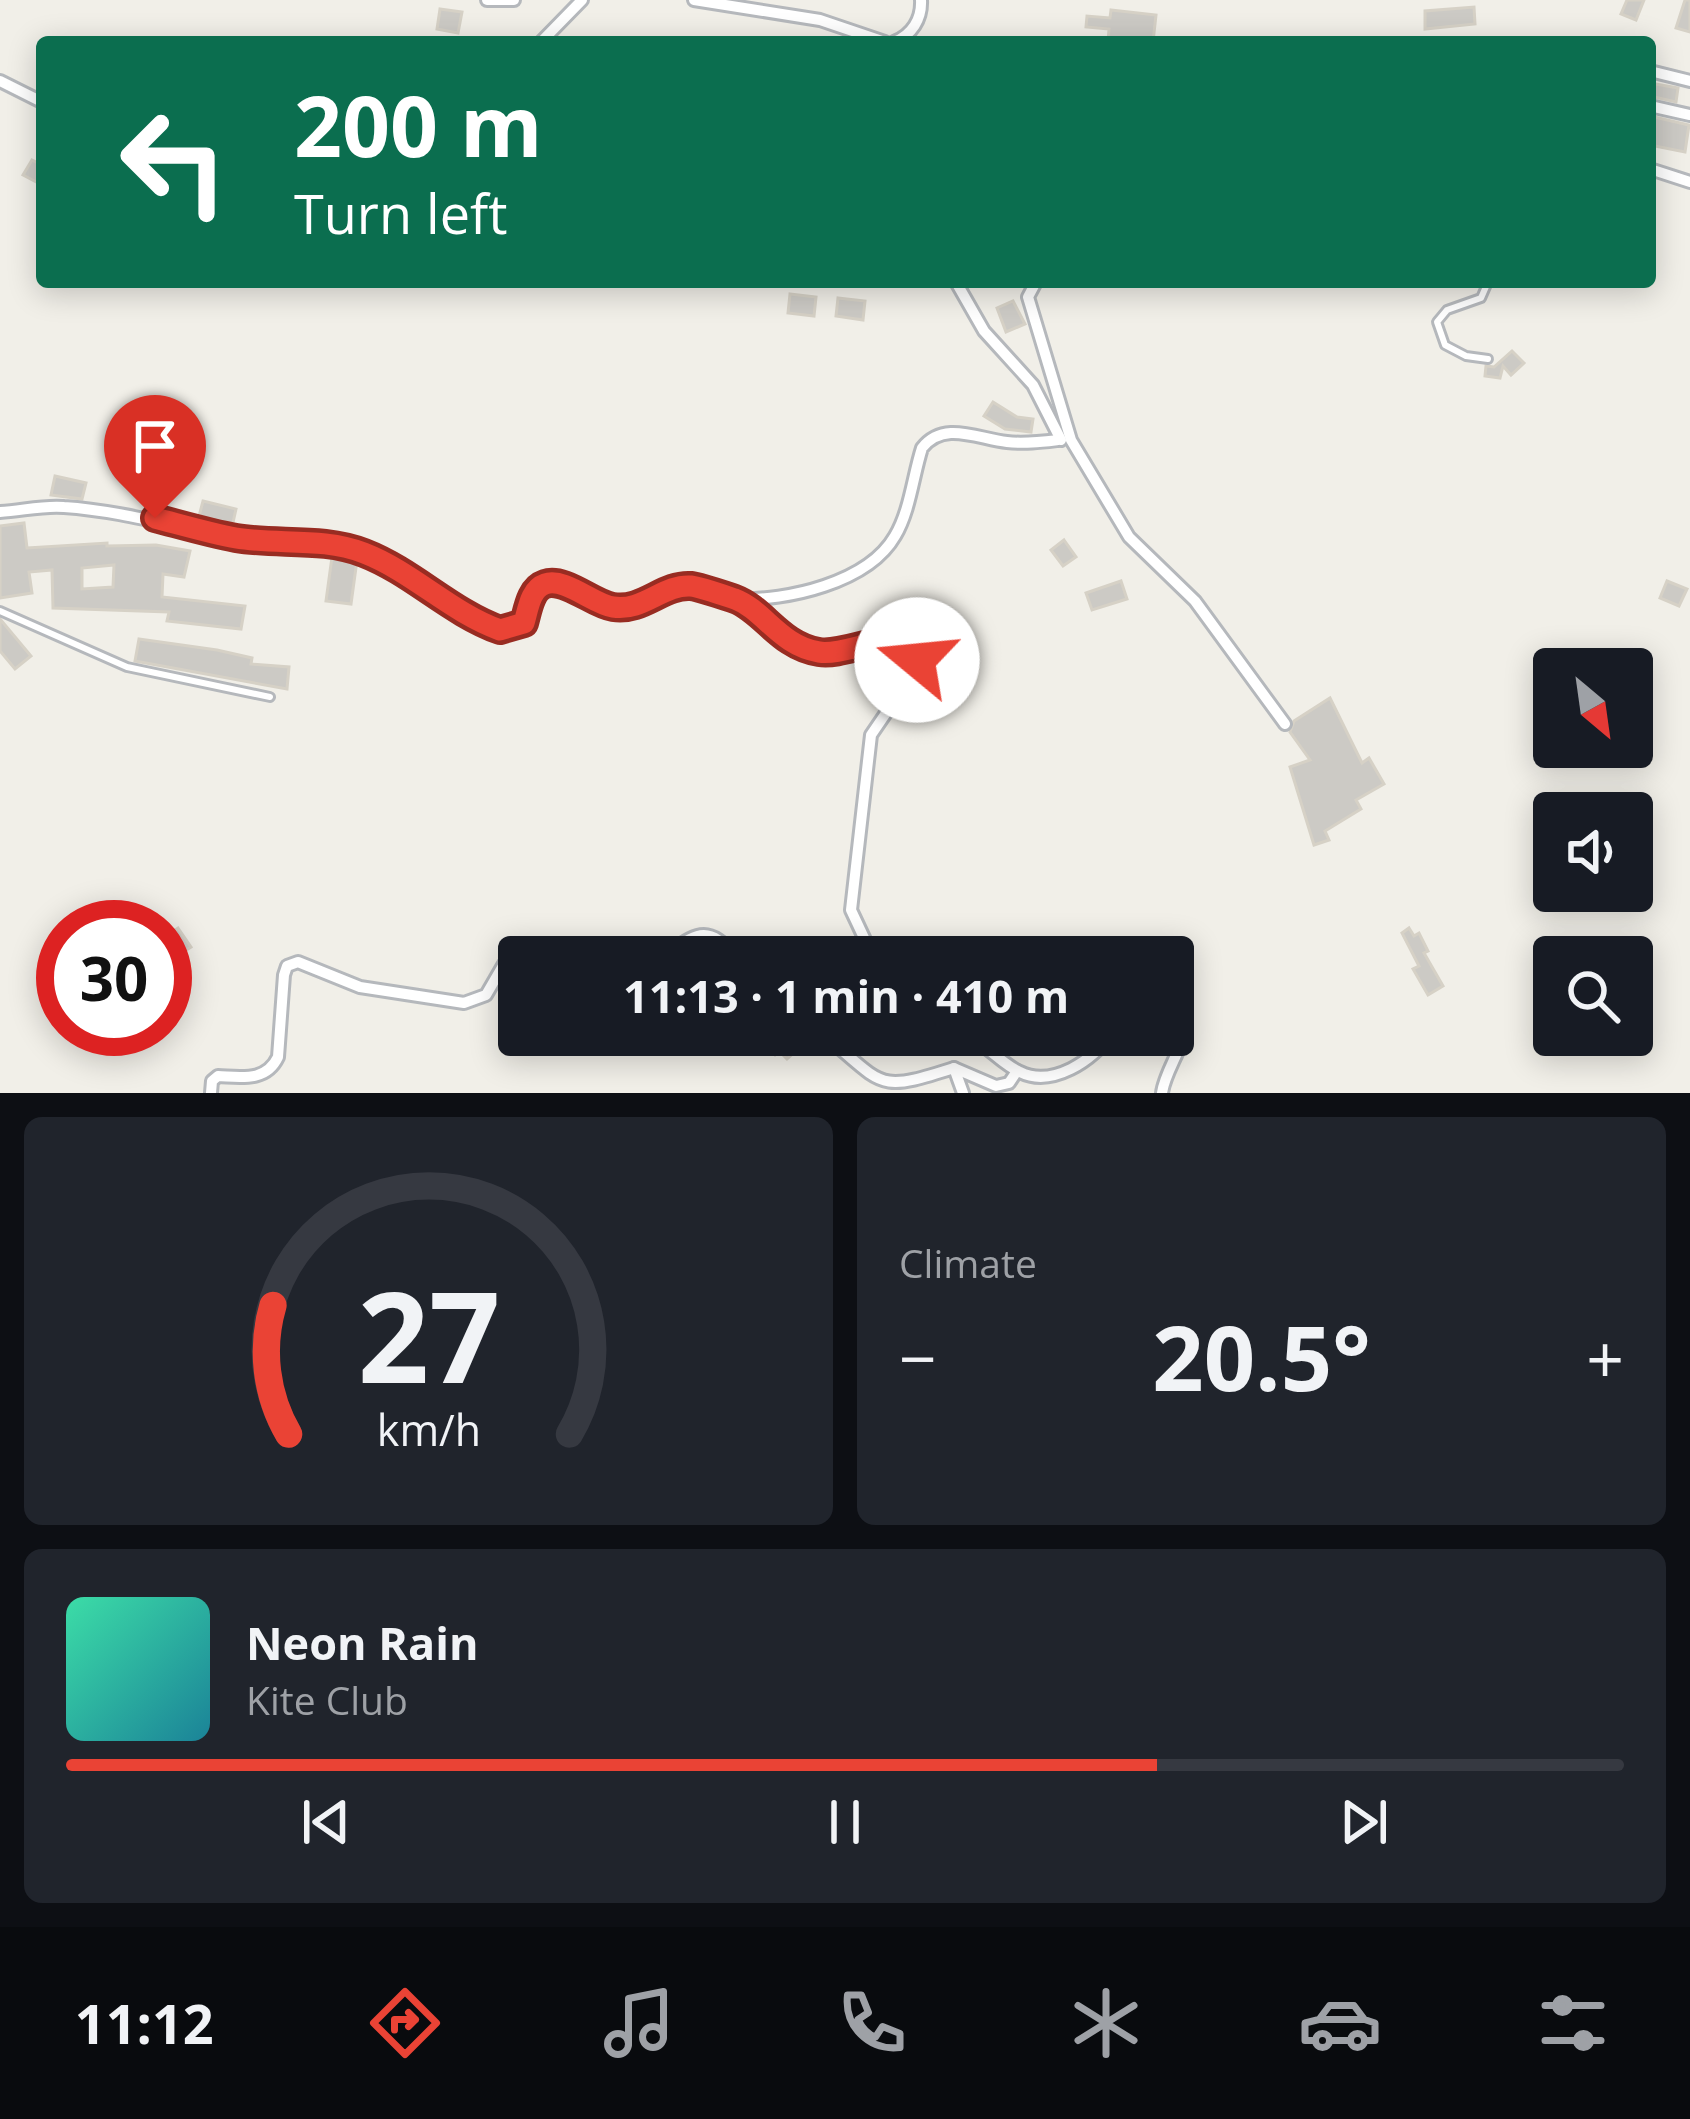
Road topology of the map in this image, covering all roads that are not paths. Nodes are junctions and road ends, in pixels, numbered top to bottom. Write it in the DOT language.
graph roads {
  1 [pos="487,0"];
  2 [pos="514,0"];
  3 [pos="582,0"];
  4 [pos="694,0"];
  5 [pos="921,0"];
  6 [pos="547,36"];
  7 [pos="871,36"];
  8 [pos="906,36"];
  9 [pos="1656,72"];
  10 [pos="0,81"];
  11 [pos="1690,81"];
  12 [pos="36,99"];
  13 [pos="1656,107"];
  14 [pos="1690,115"];
  15 [pos="1656,171"];
  16 [pos="1690,182"];
  17 [pos="959,288"];
  18 [pos="1033,288"];
  19 [pos="1485,288"];
  20 [pos="1488,359"];
  21 [pos="1064,440"];
  22 [pos="0,512"];
  23 [pos="736,599"];
  24 [pos="0,610"];
  25 [pos="270,698"];
  26 [pos="1285,724"];
  27 [pos="863,936"];
  28 [pos="498,974"];
  29 [pos="849,1056"];
  30 [pos="999,1056"];
  31 [pos="1093,1056"];
  32 [pos="1176,1056"];
  33 [pos="954,1068"];
  34 [pos="1017,1071"];
  35 [pos="211,1093"];
  36 [pos="963,1093"];
  37 [pos="1162,1093"];
  1 -- 2 [label="street"];
  3 -- 6 [label="street"];
  4 -- 7 [label="street"];
  5 -- 8 [label="street"];
  9 -- 11 [label="street"];
  10 -- 12 [label="street"];
  13 -- 14 [label="street"];
  15 -- 16 [label="street"];
  17 -- 21 [label="street"];
  18 -- 21 [label="street"];
  19 -- 20 [label="lane"];
  21 -- 23 [label="street"];
  21 -- 26 [label="street"];
  22 -- 23 [label="street"];
  23 -- 27 [label="street"];
  24 -- 25 [label="lane"];
  28 -- 35 [label="street"];
  29 -- 33 [label="street"];
  30 -- 34 [label="street"];
  31 -- 34 [label="street"];
  32 -- 37 [label="street"];
  33 -- 34 [label="street"];
  33 -- 36 [label="street"];
}
